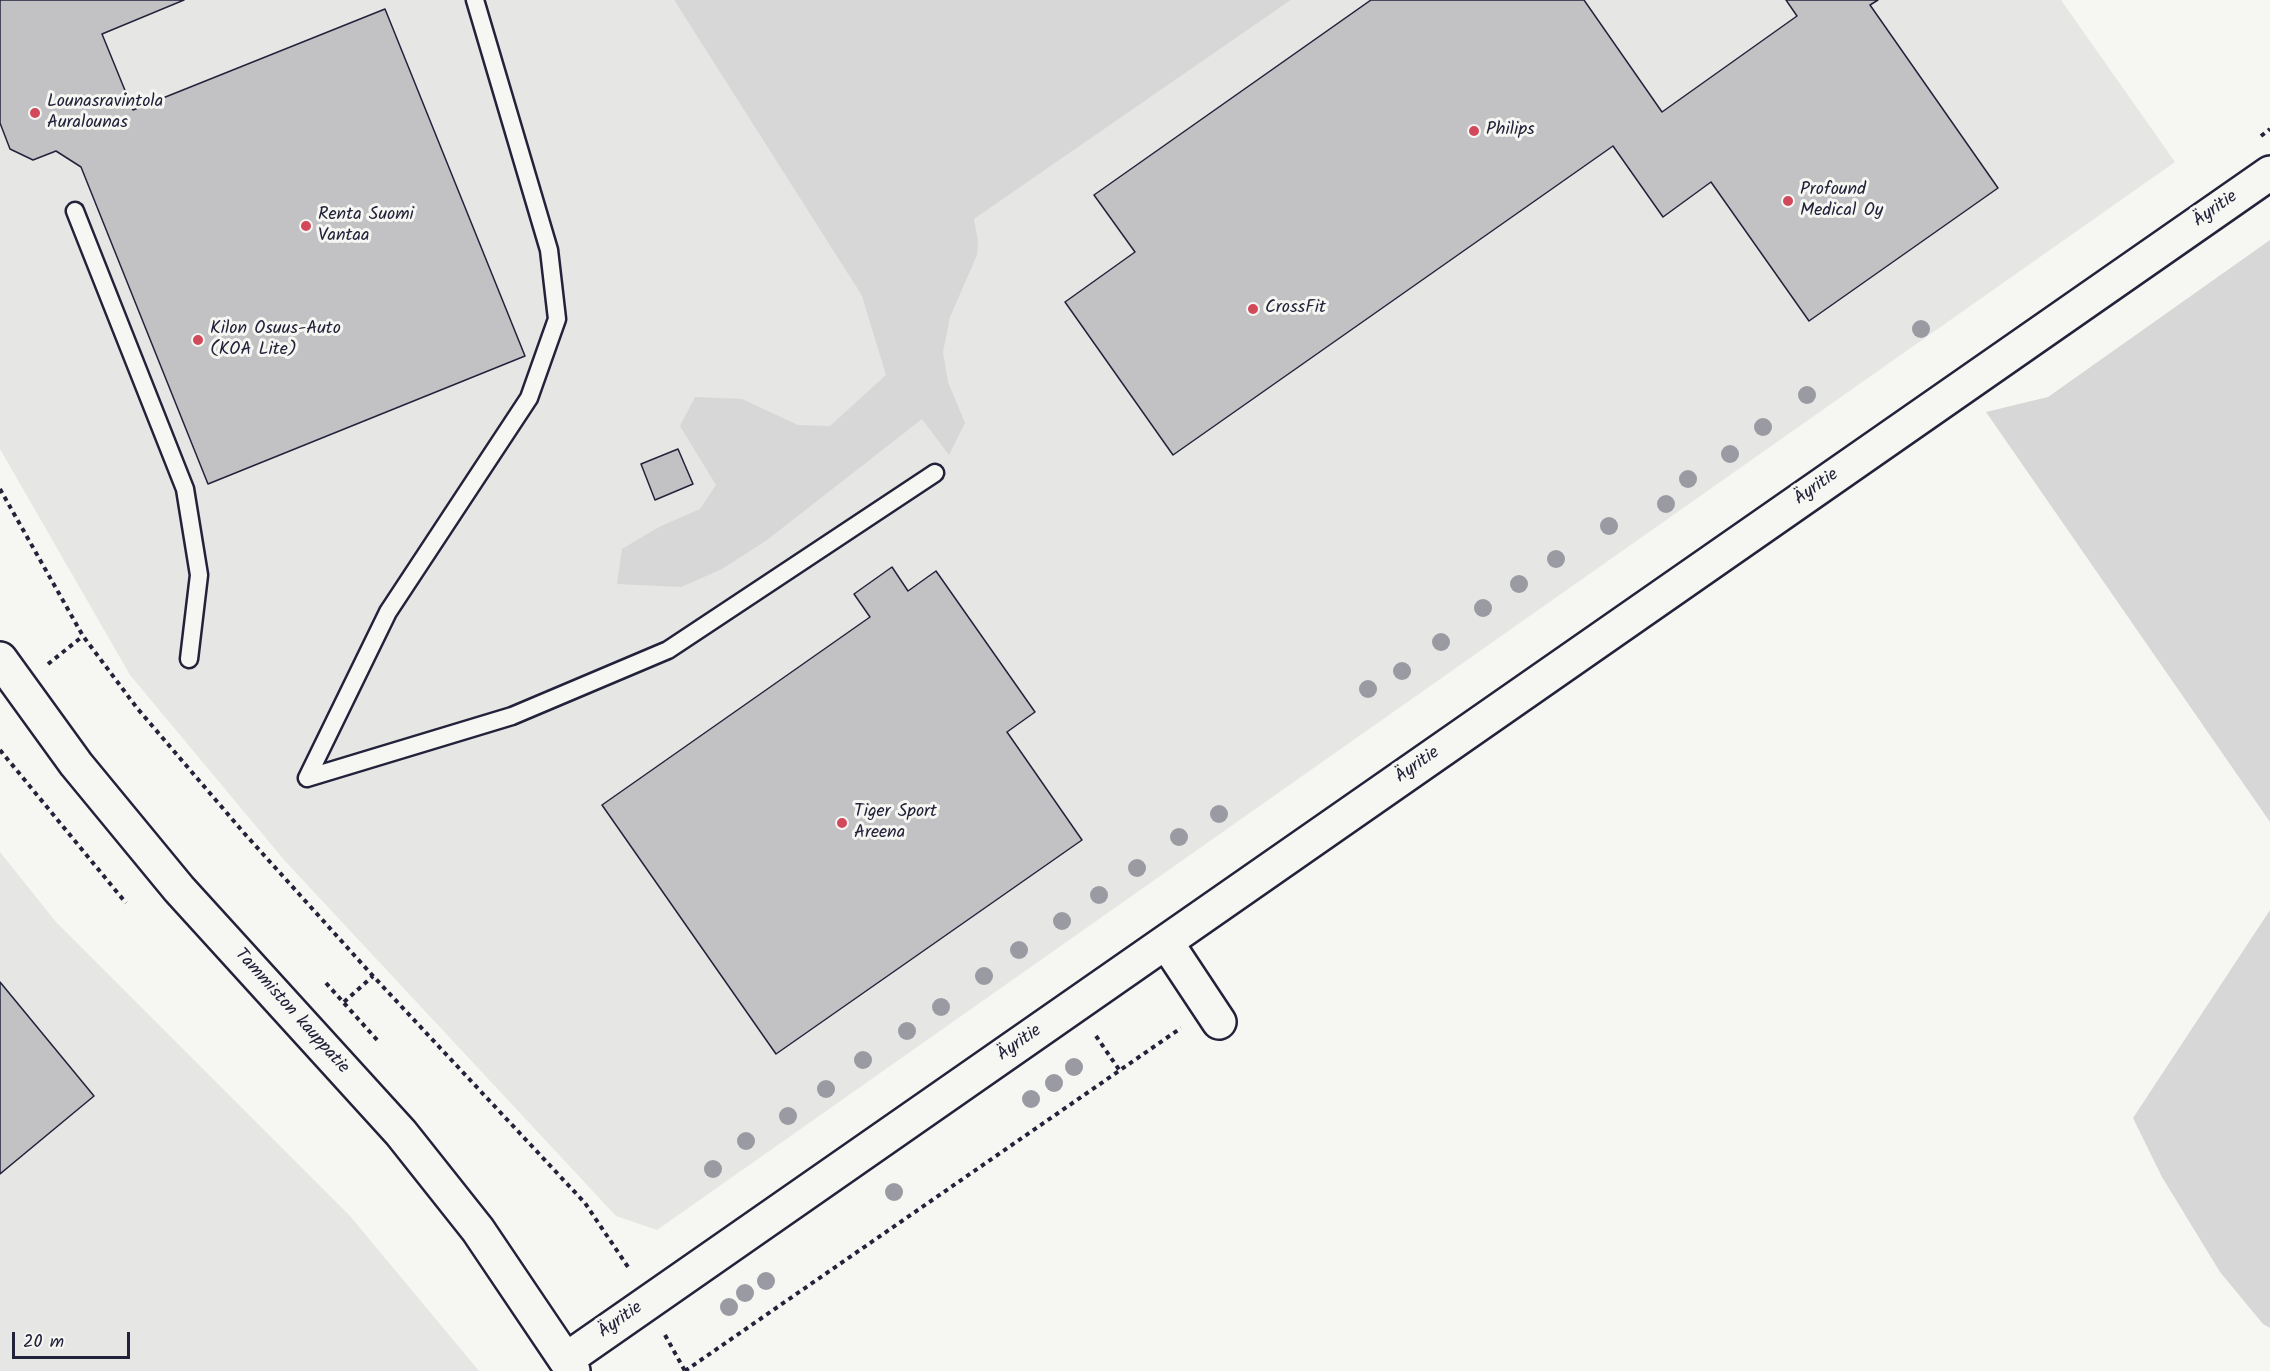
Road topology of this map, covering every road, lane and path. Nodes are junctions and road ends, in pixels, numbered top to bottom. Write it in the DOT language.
graph roads {
  1 [pos="475,0"];
  2 [pos="2270,173"];
  3 [pos="75,211"];
  4 [pos="935,473"];
  5 [pos="0,489"];
  6 [pos="0,659"];
  7 [pos="189,659"];
  8 [pos="0,750"];
  9 [pos="126,903"];
  10 [pos="1166,942"];
  11 [pos="373,976"];
  12 [pos="326,983"];
  13 [pos="344,1002"];
  14 [pos="1214,1015"];
  15 [pos="378,1041"];
  16 [pos="647,1303"];
  17 [pos="570,1365"];
  18 [pos="685,1371"];
  1 -- 4 [label="lane"];
  2 -- 10 [label="street, Äyritie"];
  3 -- 7 [label="lane"];
  5 -- 11 [label="path"];
  6 -- 17 [label="street, Tammiston kauppatie"];
  8 -- 9 [label="path"];
  10 -- 14 [label="street"];
  10 -- 16 [label="street, Äyritie"];
  11 -- 13 [label="path"];
  11 -- 16 [label="path"];
  12 -- 13 [label="path"];
  13 -- 15 [label="path"];
  14 -- 18 [label="path"];
  16 -- 17 [label="street, Äyritie"];
  16 -- 18 [label="path"];
}
